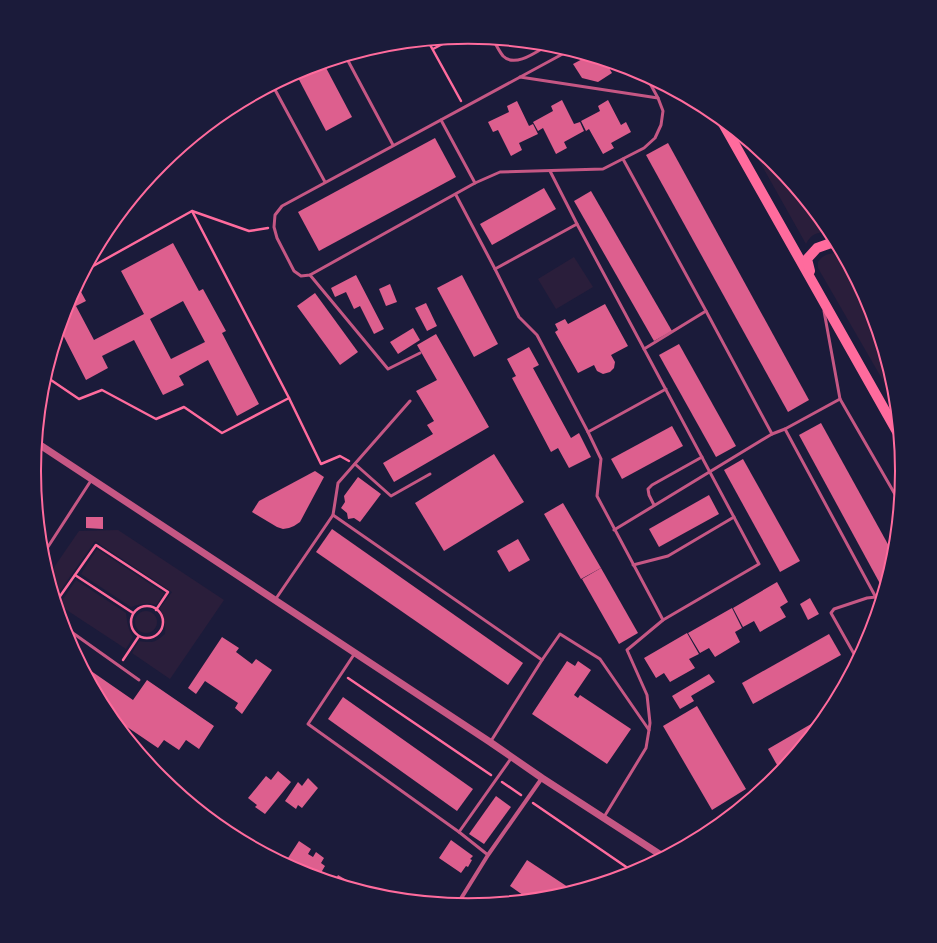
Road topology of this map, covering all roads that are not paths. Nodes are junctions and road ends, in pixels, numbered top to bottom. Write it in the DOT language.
graph roads {
  1 [pos="496,45"];
  2 [pos="539,50"];
  3 [pos="562,55"];
  4 [pos="349,62"];
  5 [pos="520,78"];
  6 [pos="651,85"];
  7 [pos="275,90"];
  8 [pos="658,98"];
  9 [pos="441,120"];
  10 [pos="727,131"];
  11 [pos="393,145"];
  12 [pos="623,160"];
  13 [pos="550,171"];
  14 [pos="325,182"];
  15 [pos="475,184"];
  16 [pos="456,195"];
  17 [pos="577,224"];
  18 [pos="830,243"];
  19 [pos="495,269"];
  20 [pos="310,275"];
  21 [pos="812,280"];
  22 [pos="822,299"];
  23 [pos="706,311"];
  24 [pos="644,349"];
  25 [pos="420,353"];
  26 [pos="666,389"];
  27 [pos="840,399"];
  28 [pos="410,401"];
  29 [pos="883,406"];
  30 [pos="892,418"];
  31 [pos="893,423"];
  32 [pos="785,429"];
  33 [pos="588,432"];
  34 [pos="772,434"];
  35 [pos="42,446"];
  36 [pos="702,457"];
  37 [pos="355,464"];
  38 [pos="709,471"];
  39 [pos="430,474"];
  40 [pos="92,479"];
  41 [pos="895,495"];
  42 [pos="654,505"];
  43 [pos="333,515"];
  44 [pos="734,517"];
  45 [pos="614,530"];
  46 [pos="48,547"];
  47 [pos="633,565"];
  48 [pos="876,597"];
  49 [pos="275,600"];
  50 [pos="663,620"];
  51 [pos="73,633"];
  52 [pos="355,653"];
  53 [pos="855,655"];
  54 [pos="542,660"];
  55 [pos="139,680"];
  56 [pos="649,730"];
  57 [pos="490,742"];
  58 [pos="512,757"];
  59 [pos="542,778"];
  60 [pos="604,818"];
  61 [pos="459,832"];
  62 [pos="660,854"];
  63 [pos="488,855"];
  64 [pos="462,899"];
  1 -- 2 [label="lane"];
  3 -- 5 [label="lane"];
  4 -- 11 [label="lane"];
  5 -- 8 [label="lane"];
  5 -- 9 [label="lane"];
  6 -- 8 [label="lane"];
  7 -- 14 [label="lane"];
  8 -- 12 [label="lane"];
  9 -- 11 [label="lane"];
  9 -- 15 [label="lane"];
  10 -- 21 [label="main road"];
  11 -- 14 [label="lane"];
  12 -- 13 [label="lane"];
  12 -- 23 [label="lane"];
  13 -- 15 [label="lane"];
  13 -- 17 [label="lane"];
  14 -- 20 [label="lane"];
  15 -- 16 [label="lane"];
  16 -- 19 [label="lane"];
  16 -- 20 [label="lane"];
  17 -- 19 [label="lane"];
  17 -- 24 [label="lane"];
  18 -- 21 [label="main road"];
  19 -- 33 [label="lane"];
  20 -- 25 [label="lane"];
  21 -- 22 [label="main road"];
  22 -- 27 [label="lane"];
  22 -- 29 [label="main road"];
  23 -- 24 [label="lane"];
  23 -- 34 [label="lane"];
  24 -- 26 [label="lane"];
  26 -- 33 [label="lane"];
  26 -- 36 [label="lane"];
  27 -- 32 [label="lane"];
  27 -- 41 [label="lane"];
  28 -- 37 [label="lane"];
  29 -- 30 [label="main road"];
  29 -- 31 [label="main road"];
  32 -- 34 [label="lane"];
  32 -- 48 [label="lane"];
  33 -- 45 [label="lane"];
  34 -- 38 [label="lane"];
  35 -- 40 [label="street"];
  36 -- 38 [label="lane"];
  36 -- 42 [label="lane"];
  37 -- 39 [label="lane"];
  37 -- 43 [label="lane"];
  38 -- 42 [label="lane"];
  38 -- 44 [label="lane"];
  40 -- 46 [label="lane"];
  40 -- 49 [label="street"];
  42 -- 45 [label="lane"];
  43 -- 49 [label="lane"];
  43 -- 54 [label="lane"];
  44 -- 47 [label="lane"];
  44 -- 50 [label="lane"];
  45 -- 47 [label="lane"];
  47 -- 50 [label="lane"];
  48 -- 53 [label="lane"];
  49 -- 52 [label="street"];
  50 -- 56 [label="lane"];
  51 -- 55 [label="lane"];
  52 -- 57 [label="street"];
  52 -- 61 [label="lane"];
  54 -- 56 [label="lane"];
  54 -- 57 [label="lane"];
  56 -- 60 [label="lane"];
  57 -- 58 [label="street"];
  58 -- 59 [label="street"];
  58 -- 61 [label="lane"];
  59 -- 60 [label="street"];
  59 -- 63 [label="street"];
  60 -- 62 [label="street"];
  61 -- 63 [label="lane"];
  63 -- 64 [label="street"];
}
